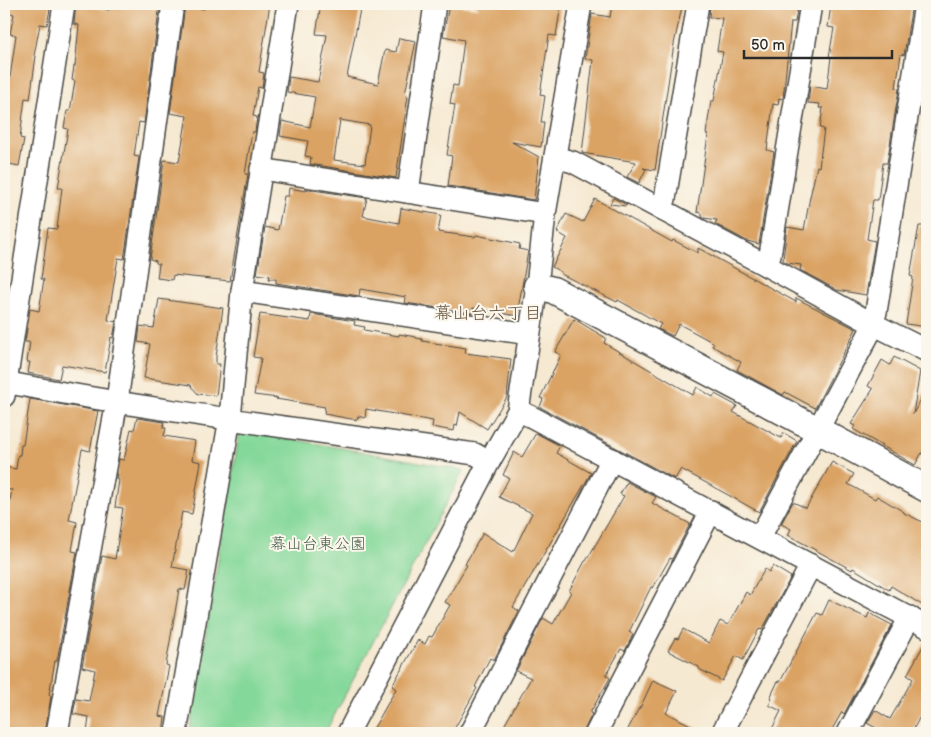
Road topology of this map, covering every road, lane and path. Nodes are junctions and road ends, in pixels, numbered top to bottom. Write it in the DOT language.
graph roads {
  1 [pos="64,4"];
  2 [pos="173,4"];
  3 [pos="288,4"];
  4 [pos="435,4"];
  5 [pos="581,4"];
  6 [pos="698,4"];
  7 [pos="811,4"];
  8 [pos="925,4"];
  9 [pos="555,157"];
  10 [pos="261,169"];
  11 [pos="408,192"];
  12 [pos="661,209"];
  13 [pos="545,214"];
  14 [pos="767,266"];
  15 [pos="537,286"];
  16 [pos="242,291"];
  17 [pos="873,324"];
  18 [pos="529,334"];
  19 [pos="927,351"];
  20 [pos="5,387"];
  21 [pos="117,401"];
  22 [pos="518,411"];
  23 [pos="230,418"];
  24 [pos="818,430"];
  25 [pos="612,459"];
  26 [pos="489,462"];
  27 [pos="927,489"];
  28 [pos="711,511"];
  29 [pos="760,538"];
  30 [pos="811,565"];
  31 [pos="918,622"];
  32 [pos="57,733"];
  33 [pos="176,733"];
  34 [pos="348,733"];
  35 [pos="470,733"];
  36 [pos="596,733"];
  37 [pos="722,733"];
  38 [pos="848,733"];
  1 -- 20 [label="street"];
  2 -- 21 [label="street"];
  3 -- 10 [label="street"];
  4 -- 11 [label="street"];
  5 -- 9 [label="street"];
  6 -- 12 [label="street"];
  7 -- 14 [label="street"];
  8 -- 17 [label="street"];
  9 -- 12 [label="street"];
  9 -- 13 [label="street"];
  10 -- 11 [label="street"];
  10 -- 16 [label="street"];
  11 -- 13 [label="street"];
  12 -- 14 [label="street"];
  13 -- 15 [label="street"];
  14 -- 17 [label="street"];
  15 -- 18 [label="street"];
  15 -- 24 [label="street"];
  16 -- 18 [label="street"];
  16 -- 23 [label="street"];
  17 -- 19 [label="street"];
  17 -- 24 [label="street"];
  18 -- 22 [label="street"];
  20 -- 21 [label="street"];
  21 -- 23 [label="street"];
  21 -- 32 [label="street"];
  22 -- 25 [label="street"];
  22 -- 26 [label="street"];
  23 -- 26 [label="street"];
  23 -- 33 [label="street"];
  24 -- 27 [label="street"];
  24 -- 29 [label="street"];
  25 -- 28 [label="street"];
  25 -- 35 [label="street"];
  26 -- 34 [label="street"];
  28 -- 29 [label="street"];
  28 -- 36 [label="street"];
  29 -- 30 [label="street"];
  30 -- 31 [label="street"];
  30 -- 37 [label="street"];
  31 -- 38 [label="street"];
}
